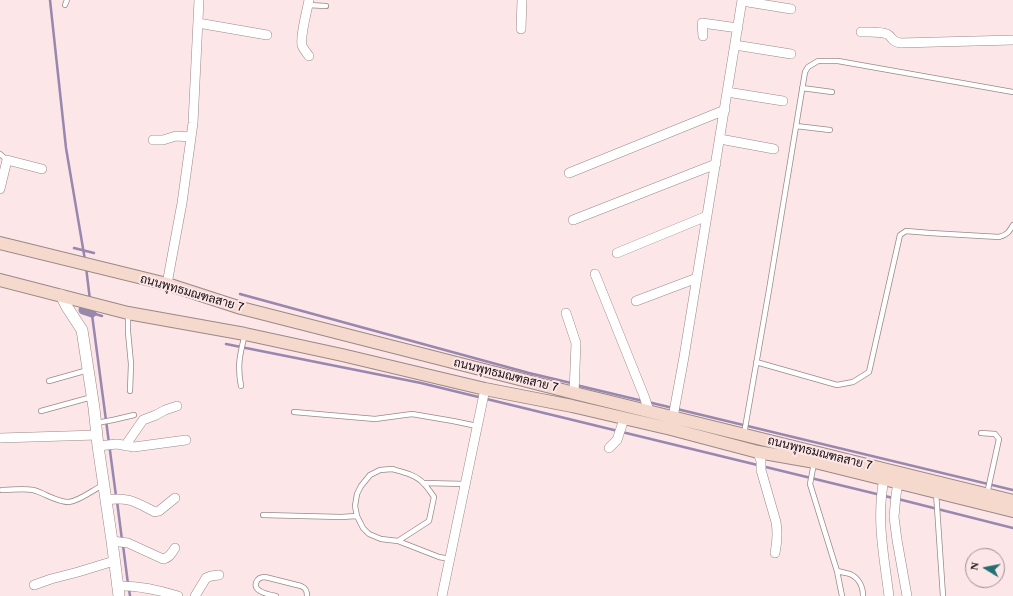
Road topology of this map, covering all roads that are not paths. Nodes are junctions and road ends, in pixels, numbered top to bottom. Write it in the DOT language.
graph roads {
  1 [pos="67,0"];
  2 [pos="199,0"];
  3 [pos="522,0"];
  4 [pos="742,0"];
  5 [pos="309,2"];
  6 [pos="65,6"];
  7 [pos="326,6"];
  8 [pos="791,9"];
  9 [pos="198,23"];
  10 [pos="738,28"];
  11 [pos="521,29"];
  12 [pos="861,32"];
  13 [pos="267,35"];
  14 [pos="703,36"];
  15 [pos="1013,40"];
  16 [pos="735,45"];
  17 [pos="791,54"];
  18 [pos="308,56"];
  19 [pos="802,88"];
  20 [pos="727,92"];
  21 [pos="832,92"];
  22 [pos="1013,92"];
  23 [pos="783,101"];
  24 [pos="724,110"];
  25 [pos="796,126"];
  26 [pos="830,130"];
  27 [pos="191,137"];
  28 [pos="720,139"];
  29 [pos="153,140"];
  30 [pos="774,149"];
  31 [pos="4,157"];
  32 [pos="716,164"];
  33 [pos="42,169"];
  34 [pos="569,173"];
  35 [pos="0,189"];
  36 [pos="707,216"];
  37 [pos="573,220"];
  38 [pos="1013,225"];
  39 [pos="0,243"];
  40 [pos="617,253"];
  41 [pos="595,274"];
  42 [pos="697,278"];
  43 [pos="0,280"];
  44 [pos="168,284"];
  45 [pos="61,295"];
  46 [pos="636,301"];
  47 [pos="128,312"];
  48 [pos="566,313"];
  49 [pos="245,334"];
  50 [pos="756,362"];
  51 [pos="88,370"];
  52 [pos="49,381"];
  53 [pos="241,386"];
  54 [pos="130,391"];
  55 [pos="485,391"];
  56 [pos="574,392"];
  57 [pos="92,397"];
  58 [pos="647,405"];
  59 [pos="178,406"];
  60 [pos="41,411"];
  61 [pos="294,412"];
  62 [pos="134,415"];
  63 [pos="673,416"];
  64 [pos="100,422"];
  65 [pos="623,423"];
  66 [pos="477,426"];
  67 [pos="981,433"];
  68 [pos="744,434"];
  69 [pos="0,438"];
  70 [pos="186,440"];
  71 [pos="100,442"];
  72 [pos="121,445"];
  73 [pos="609,448"];
  74 [pos="760,461"];
  75 [pos="813,466"];
  76 [pos="884,479"];
  77 [pos="424,483"];
  78 [pos="104,484"];
  79 [pos="465,484"];
  80 [pos="897,489"];
  81 [pos="2,490"];
  82 [pos="988,493"];
  83 [pos="936,497"];
  84 [pos="175,498"];
  85 [pos="109,500"];
  86 [pos="1013,501"];
  87 [pos="1013,511"];
  88 [pos="263,515"];
  89 [pos="357,516"];
  90 [pos="897,540"];
  91 [pos="398,541"];
  92 [pos="120,542"];
  93 [pos="882,542"];
  94 [pos="175,548"];
  95 [pos="775,553"];
  96 [pos="450,559"];
  97 [pos="114,560"];
  98 [pos="837,571"];
  99 [pos="219,575"];
  100 [pos="34,585"];
  101 [pos="120,589"];
  102 [pos="178,596"];
  103 [pos="195,596"];
  104 [pos="276,596"];
  105 [pos="307,596"];
  106 [pos="442,596"];
  107 [pos="842,596"];
  108 [pos="863,596"];
  109 [pos="889,596"];
  110 [pos="906,596"];
  111 [pos="943,596"];
  1 -- 6 [label="lane"];
  2 -- 9 [label="street"];
  3 -- 11 [label="street"];
  4 -- 8 [label="street"];
  4 -- 10 [label="street"];
  5 -- 7 [label="lane"];
  5 -- 18 [label="street"];
  9 -- 13 [label="street"];
  9 -- 27 [label="street"];
  10 -- 14 [label="street"];
  10 -- 16 [label="street"];
  12 -- 15 [label="street"];
  16 -- 17 [label="street"];
  16 -- 20 [label="street"];
  19 -- 21 [label="lane"];
  19 -- 22 [label="lane"];
  19 -- 25 [label="lane"];
  20 -- 23 [label="street"];
  20 -- 24 [label="street"];
  24 -- 28 [label="street"];
  24 -- 34 [label="street"];
  25 -- 26 [label="lane"];
  25 -- 50 [label="lane"];
  27 -- 29 [label="street"];
  27 -- 44 [label="street"];
  28 -- 30 [label="street"];
  28 -- 32 [label="street"];
  31 -- 33 [label="street"];
  31 -- 35 [label="street"];
  32 -- 36 [label="street"];
  32 -- 37 [label="street"];
  36 -- 40 [label="street"];
  36 -- 42 [label="street"];
  38 -- 50 [label="lane"];
  39 -- 44 [label="main road, ถนนพุทธมณฑลสาย 7"];
  41 -- 58 [label="street"];
  42 -- 46 [label="street"];
  42 -- 63 [label="street"];
  43 -- 45 [label="main road, ถนนพุทธมณฑลสาย 7"];
  44 -- 56 [label="main road, ถนนพุทธมณฑลสาย 7"];
  45 -- 47 [label="main road, ถนนพุทธมณฑลสาย 7"];
  45 -- 51 [label="street"];
  47 -- 49 [label="main road, ถนนพุทธมณฑลสาย 7"];
  47 -- 54 [label="lane"];
  48 -- 56 [label="street"];
  49 -- 53 [label="lane"];
  49 -- 55 [label="main road, ถนนพุทธมณฑลสาย 7"];
  50 -- 68 [label="lane"];
  51 -- 52 [label="lane"];
  51 -- 57 [label="street"];
  55 -- 65 [label="main road, ถนนพุทธมณฑลสาย 7"];
  55 -- 66 [label="street"];
  56 -- 58 [label="main road, ถนนพุทธมณฑลสาย 7"];
  57 -- 60 [label="lane"];
  57 -- 64 [label="street"];
  58 -- 63 [label="main road, ถนนพุทธมณฑลสาย 7"];
  59 -- 72 [label="street"];
  61 -- 66 [label="lane"];
  62 -- 64 [label="lane"];
  63 -- 68 [label="main road, ถนนพุทธมณฑลสาย 7"];
  64 -- 71 [label="street"];
  65 -- 73 [label="street"];
  65 -- 74 [label="main road, ถนนพุทธมณฑลสาย 7"];
  66 -- 79 [label="street"];
  67 -- 82 [label="lane"];
  68 -- 82 [label="main road, ถนนพุทธมณฑลสาย 7"];
  69 -- 71 [label="street"];
  70 -- 72 [label="street"];
  71 -- 72 [label="street"];
  71 -- 78 [label="street"];
  74 -- 75 [label="main road, ถนนพุทธมณฑลสาย 7"];
  74 -- 95 [label="street"];
  75 -- 76 [label="main road, ถนนพุทธมณฑลสาย 7"];
  75 -- 98 [label="lane"];
  76 -- 80 [label="main road, ถนนพุทธมณฑลสาย 7"];
  76 -- 93 [label="street"];
  77 -- 79 [label="lane"];
  77 -- 89 [label="lane"];
  77 -- 91 [label="lane"];
  78 -- 81 [label="lane"];
  78 -- 85 [label="street"];
  79 -- 96 [label="street"];
  80 -- 83 [label="main road, ถนนพุทธมณฑลสาย 7"];
  80 -- 90 [label="street"];
  82 -- 86 [label="main road, ถนนพุทธมณฑลสาย 7"];
  83 -- 87 [label="main road, ถนนพุทธมณฑลสาย 7"];
  83 -- 111 [label="lane"];
  84 -- 85 [label="street"];
  85 -- 92 [label="street"];
  88 -- 89 [label="lane"];
  89 -- 91 [label="lane"];
  90 -- 93 [label="street"];
  90 -- 110 [label="street"];
  91 -- 96 [label="lane"];
  92 -- 94 [label="street"];
  92 -- 97 [label="street"];
  93 -- 109 [label="street"];
  96 -- 106 [label="street"];
  97 -- 100 [label="street"];
  97 -- 101 [label="street"];
  98 -- 107 [label="lane"];
  98 -- 108 [label="lane"];
  99 -- 103 [label="street"];
  101 -- 102 [label="street"];
  104 -- 105 [label="lane"];
}
